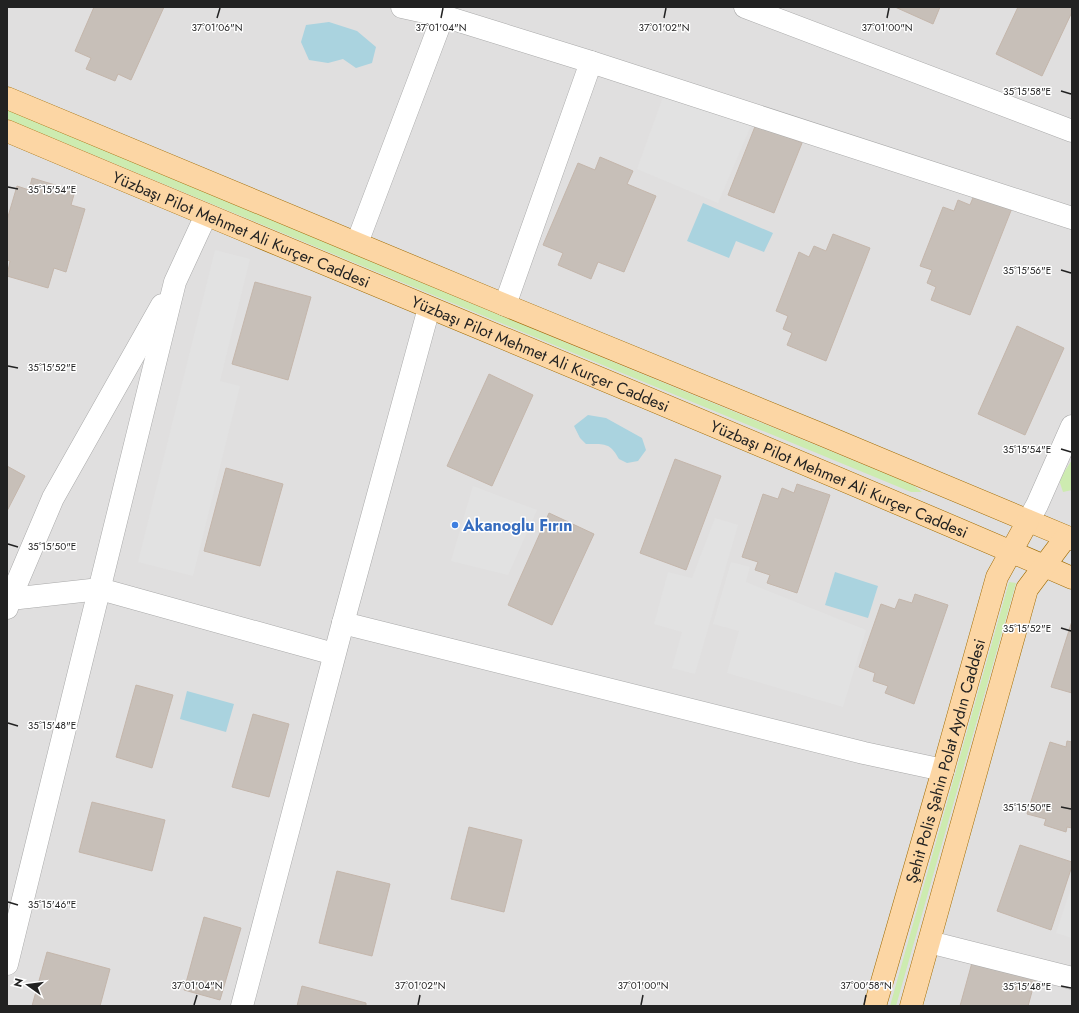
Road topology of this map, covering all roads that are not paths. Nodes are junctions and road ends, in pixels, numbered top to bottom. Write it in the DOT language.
graph roads {
  1 [pos="402,7"];
  2 [pos="745,7"];
  3 [pos="443,16"];
  4 [pos="591,62"];
  5 [pos="7,98"];
  6 [pos="7,131"];
  7 [pos="1072,131"];
  8 [pos="206,215"];
  9 [pos="1072,218"];
  10 [pos="357,243"];
  11 [pos="175,282"];
  12 [pos="505,305"];
  13 [pos="429,308"];
  14 [pos="1072,426"];
  15 [pos="1028,521"];
  16 [pos="1070,535"];
  17 [pos="1010,552"];
  18 [pos="1044,566"];
  19 [pos="1072,578"];
  20 [pos="100,590"];
  21 [pos="8,602"];
  22 [pos="342,623"];
  23 [pos="334,654"];
  24 [pos="943,770"];
  25 [pos="929,942"];
  26 [pos="7,964"];
  27 [pos="1072,978"];
  28 [pos="242,1006"];
  29 [pos="875,1006"];
  30 [pos="911,1006"];
  1 -- 3 [label="street"];
  2 -- 7 [label="street"];
  3 -- 4 [label="street"];
  3 -- 10 [label="street"];
  4 -- 9 [label="street"];
  4 -- 12 [label="street"];
  5 -- 10 [label="main road, Yüzbaşı Pilot Mehmet Ali Kurçer Caddesi"];
  6 -- 8 [label="main road, Yüzbaşı Pilot Mehmet Ali Kurçer Caddesi"];
  8 -- 11 [label="street"];
  8 -- 13 [label="main road, Yüzbaşı Pilot Mehmet Ali Kurçer Caddesi"];
  10 -- 12 [label="main road, Yüzbaşı Pilot Mehmet Ali Kurçer Caddesi"];
  11 -- 20 [label="street"];
  11 -- 21 [label="street"];
  12 -- 15 [label="main road, Yüzbaşı Pilot Mehmet Ali Kurçer Caddesi"];
  13 -- 17 [label="main road, Yüzbaşı Pilot Mehmet Ali Kurçer Caddesi"];
  13 -- 22 [label="street"];
  14 -- 15 [label="street"];
  15 -- 16 [label="main road, Yüzbaşı Pilot Mehmet Ali Kurçer Caddesi"];
  15 -- 17 [label="main road, Şehit Polis Şahin Polat Aydın Caddesi"];
  16 -- 18 [label="main road, Şehit Polis Şahin Polat Aydın Caddesi"];
  17 -- 18 [label="main road, Yüzbaşı Pilot Mehmet Ali Kurçer Caddesi"];
  17 -- 24 [label="main road, Şehit Polis Şahin Polat Aydın Caddesi"];
  18 -- 19 [label="main road, Yüzbaşı Pilot Mehmet Ali Kurçer Caddesi"];
  18 -- 25 [label="main road, Şehit Polis Şahin Polat Aydın Caddesi"];
  20 -- 21 [label="street"];
  20 -- 23 [label="street"];
  20 -- 26 [label="street"];
  22 -- 23 [label="street"];
  22 -- 24 [label="street"];
  23 -- 28 [label="street"];
  24 -- 29 [label="main road, Şehit Polis Şahin Polat Aydın Caddesi"];
  25 -- 27 [label="street"];
  25 -- 30 [label="main road, Şehit Polis Şahin Polat Aydın Caddesi"];
}
